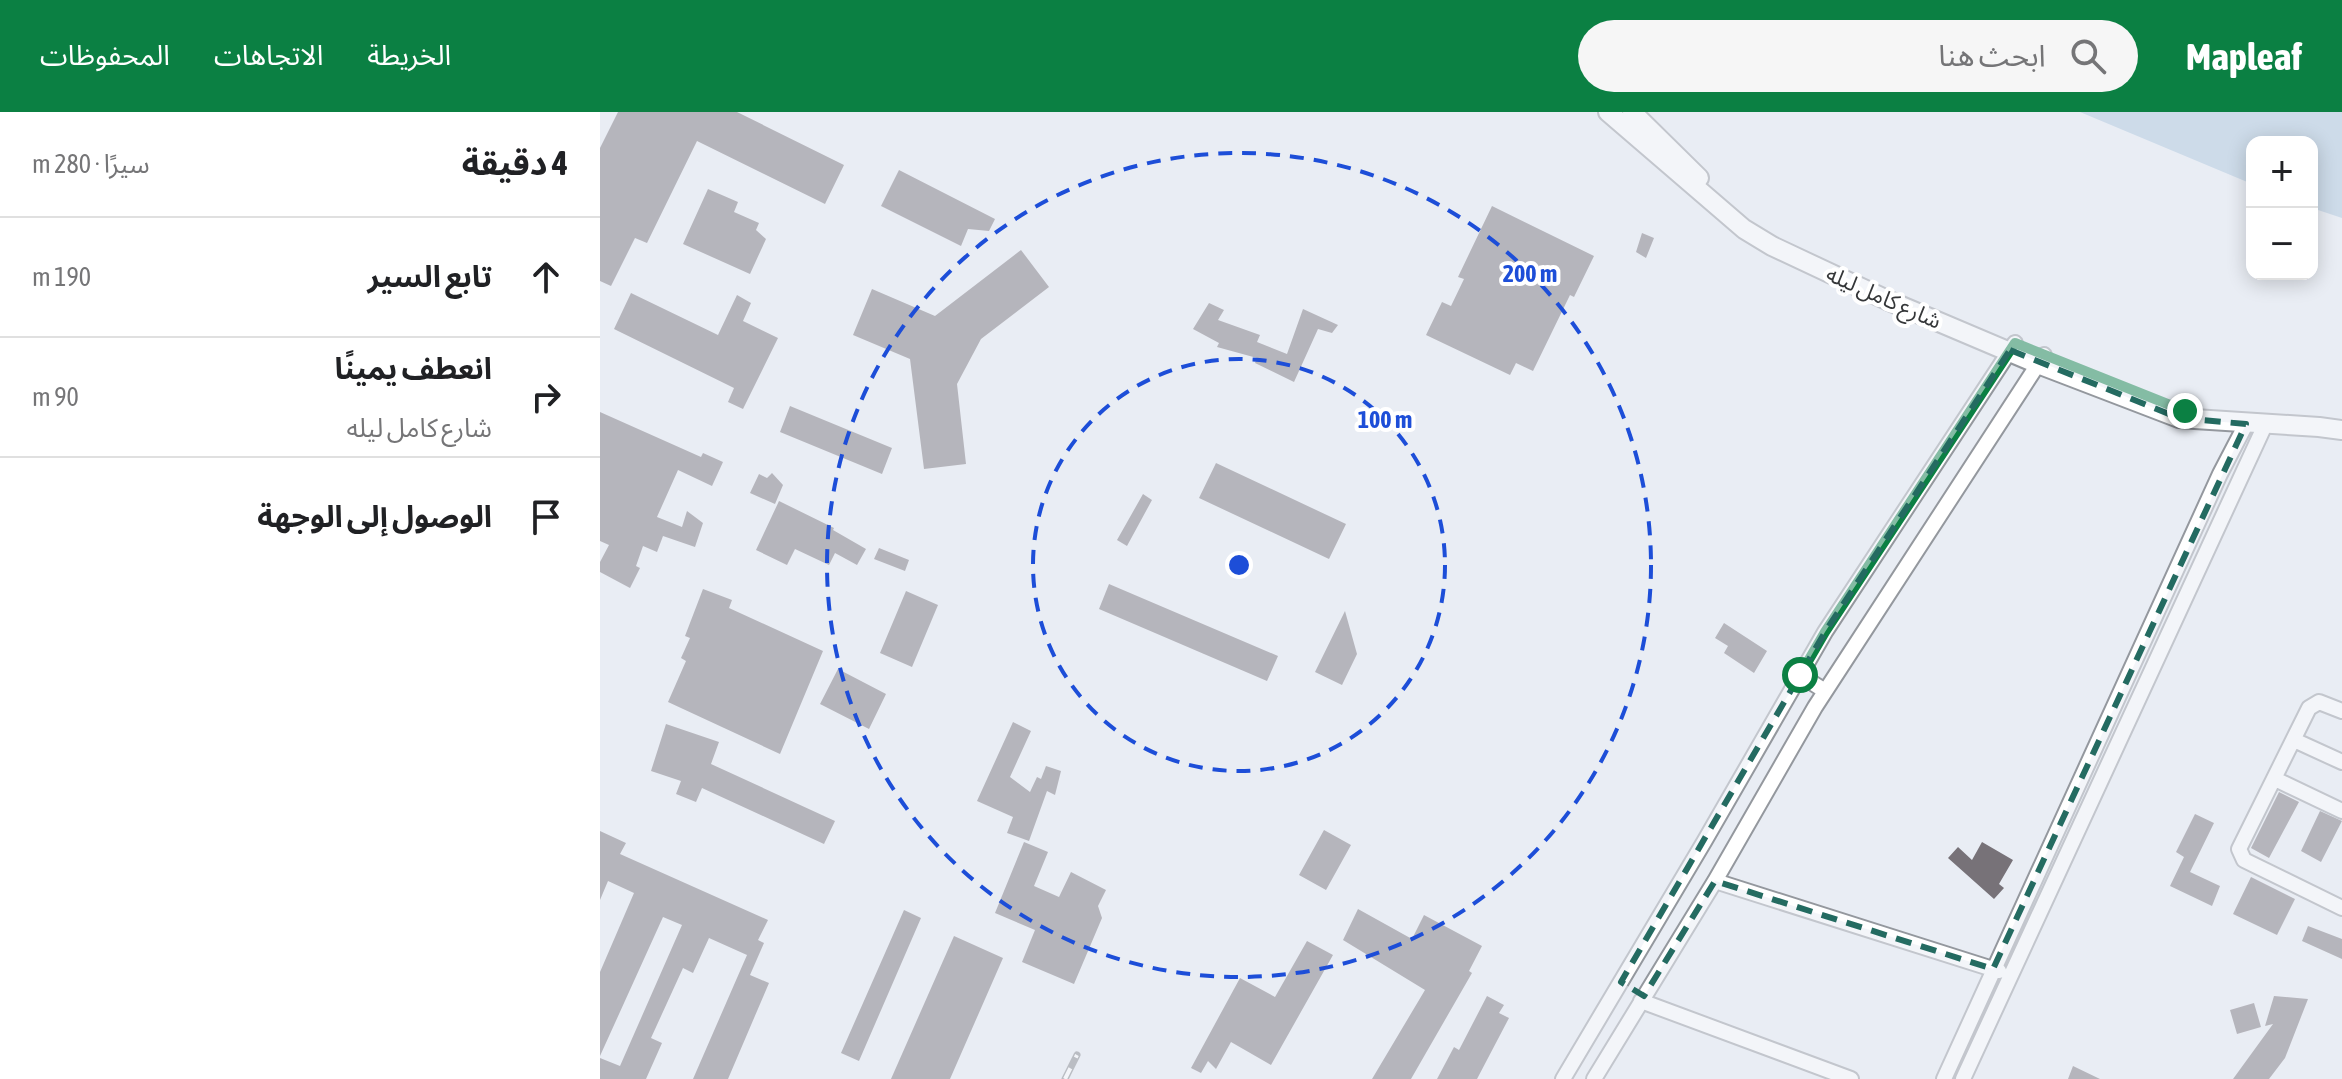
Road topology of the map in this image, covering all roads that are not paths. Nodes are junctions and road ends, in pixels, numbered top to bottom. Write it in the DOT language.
graph roads {
  1 [pos="1608,112"];
  2 [pos="1632,112"];
  3 [pos="1680,176"];
  4 [pos="1711,189"];
  5 [pos="2012,346"];
  6 [pos="2041,359"];
  7 [pos="2256,424"];
  8 [pos="2342,430"];
  9 [pos="2220,474"];
  10 [pos="2239,483"];
  11 [pos="1800,675"];
  12 [pos="1825,691"];
  13 [pos="2342,711"];
  14 [pos="1764,737"];
  15 [pos="2294,740"];
  16 [pos="1788,753"];
  17 [pos="2342,762"];
  18 [pos="2275,779"];
  19 [pos="2342,811"];
  20 [pos="1704,842"];
  21 [pos="2047,850"];
  22 [pos="2066,858"];
  23 [pos="1727,860"];
  24 [pos="1715,881"];
  25 [pos="2342,908"];
  26 [pos="1993,969"];
  27 [pos="2011,975"];
  28 [pos="1621,982"];
  29 [pos="1982,995"];
  30 [pos="1611,998"];
  31 [pos="1998,1002"];
  32 [pos="1640,1003"];
  33 [pos="1584,1043"];
  34 [pos="1607,1057"];
  35 [pos="1563,1079"];
  36 [pos="1594,1079"];
  37 [pos="1851,1079"];
  38 [pos="1944,1079"];
  39 [pos="1963,1079"];
  1 -- 3 [label="street, شارع كامل ليله"];
  2 -- 4 [label="street, شارع كامل ليله"];
  3 -- 4 [label="street"];
  3 -- 5 [label="street, شارع كامل ليله"];
  4 -- 5 [label="street, شارع كامل ليله"];
  5 -- 6 [label="street, شارع كامل ليله"];
  5 -- 11 [label="street"];
  6 -- 7 [label="street, شارع كامل ليله"];
  6 -- 12 [label="street"];
  7 -- 8 [label="street, شارع كامل ليله"];
  7 -- 9 [label="street"];
  7 -- 10 [label="street"];
  9 -- 10 [label="street"];
  9 -- 21 [label="street"];
  10 -- 22 [label="street"];
  11 -- 12 [label="street"];
  11 -- 14 [label="street"];
  12 -- 16 [label="street"];
  13 -- 15 [label="street"];
  14 -- 16 [label="street"];
  14 -- 20 [label="street"];
  15 -- 17 [label="street"];
  15 -- 18 [label="street"];
  16 -- 23 [label="street"];
  18 -- 19 [label="street"];
  18 -- 25 [label="street"];
  20 -- 23 [label="street"];
  20 -- 28 [label="street"];
  21 -- 22 [label="street"];
  21 -- 26 [label="street"];
  22 -- 27 [label="street"];
  23 -- 24 [label="street"];
  24 -- 26 [label="street"];
  24 -- 32 [label="street"];
  26 -- 27 [label="street"];
  26 -- 29 [label="street"];
  27 -- 31 [label="street"];
  28 -- 30 [label="street"];
  28 -- 32 [label="street"];
  29 -- 31 [label="street"];
  29 -- 38 [label="street"];
  30 -- 32 [label="street"];
  30 -- 33 [label="street"];
  31 -- 39 [label="street"];
  32 -- 34 [label="street"];
  32 -- 37 [label="street"];
  33 -- 34 [label="street"];
  33 -- 35 [label="street"];
  34 -- 36 [label="street"];
}
